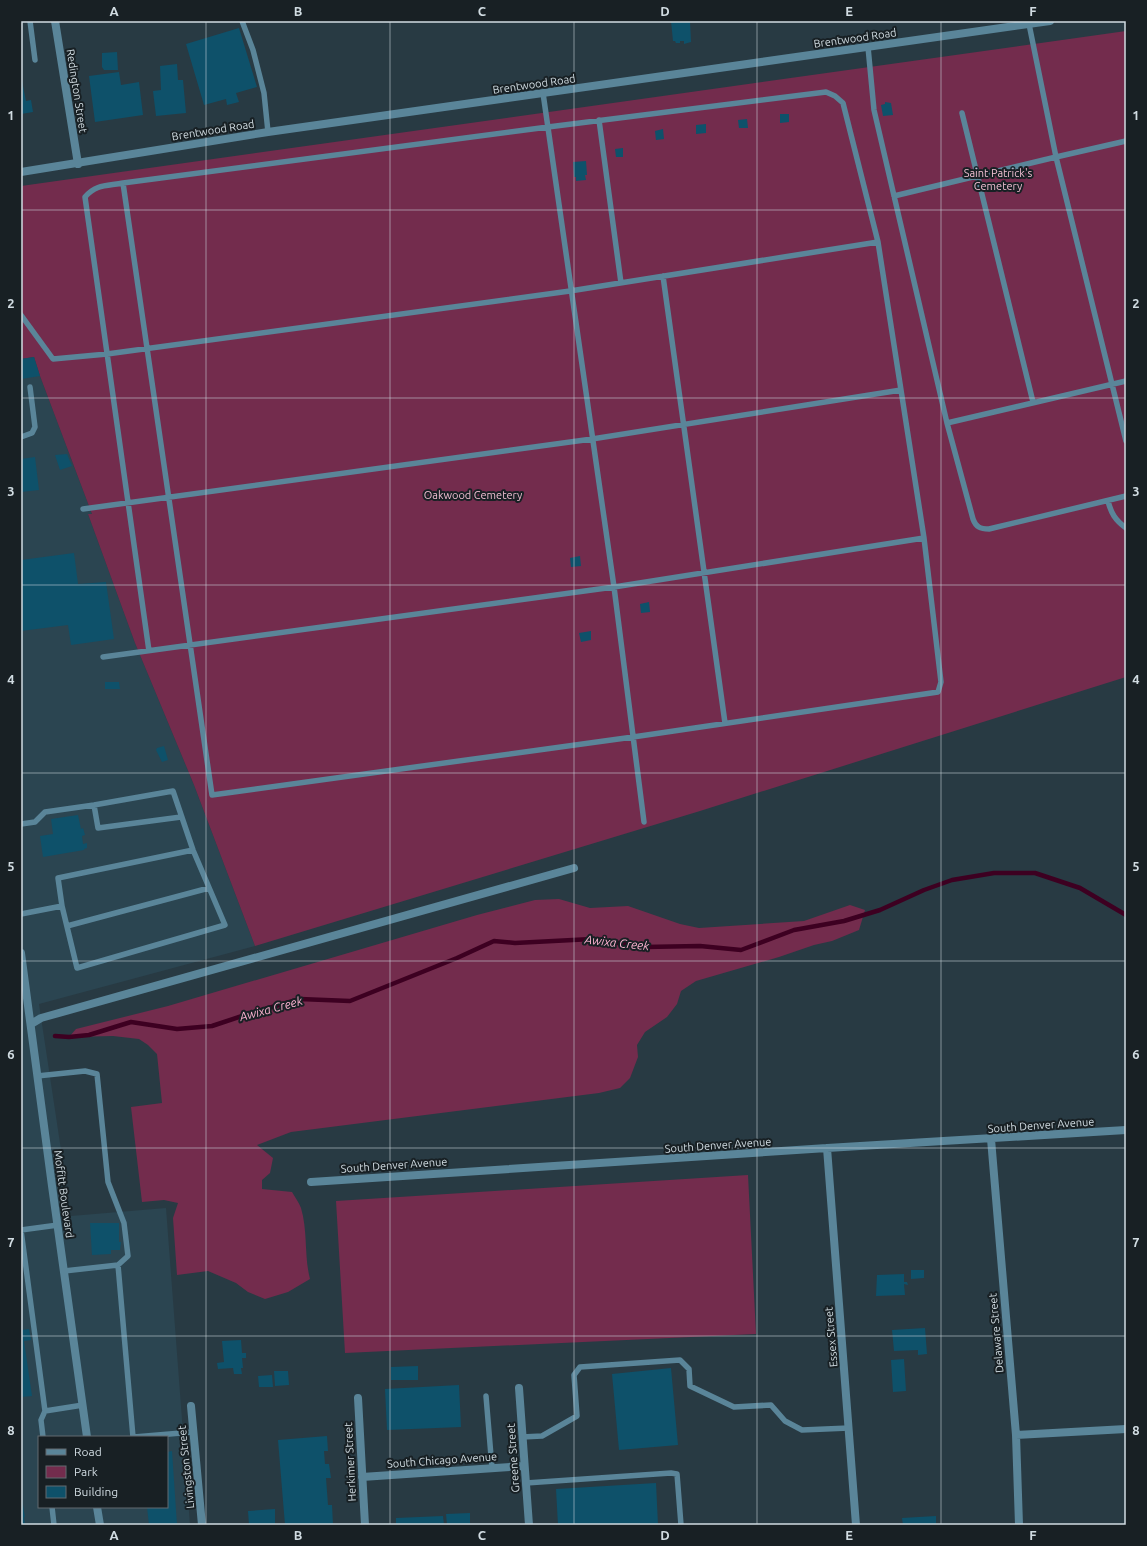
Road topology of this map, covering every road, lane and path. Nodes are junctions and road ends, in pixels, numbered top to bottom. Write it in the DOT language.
graph roads {
  1 [pos="30,21"];
  2 [pos="55,21"];
  3 [pos="242,21"];
  4 [pos="1046,21"];
  5 [pos="1030,24"];
  6 [pos="868,47"];
  7 [pos="35,60"];
  8 [pos="543,94"];
  9 [pos="962,112"];
  10 [pos="599,120"];
  11 [pos="548,127"];
  12 [pos="268,132"];
  13 [pos="1126,141"];
  14 [pos="1056,157"];
  15 [pos="78,164"];
  16 [pos="21,172"];
  17 [pos="978,176"];
  18 [pos="123,183"];
  19 [pos="894,196"];
  20 [pos="878,242"];
  21 [pos="663,276"];
  22 [pos="621,283"];
  23 [pos="570,291"];
  24 [pos="21,314"];
  25 [pos="148,349"];
  26 [pos="107,354"];
  27 [pos="1126,381"];
  28 [pos="1112,384"];
  29 [pos="30,387"];
  30 [pos="901,390"];
  31 [pos="1033,402"];
  32 [pos="947,423"];
  33 [pos="683,425"];
  34 [pos="21,436"];
  35 [pos="592,439"];
  36 [pos="1126,441"];
  37 [pos="1126,496"];
  38 [pos="169,497"];
  39 [pos="1108,500"];
  40 [pos="128,503"];
  41 [pos="83,509"];
  42 [pos="1126,528"];
  43 [pos="924,538"];
  44 [pos="704,573"];
  45 [pos="614,587"];
  46 [pos="189,645"];
  47 [pos="149,651"];
  48 [pos="103,657"];
  49 [pos="724,723"];
  50 [pos="633,737"];
  51 [pos="94,806"];
  52 [pos="181,817"];
  53 [pos="644,822"];
  54 [pos="21,824"];
  55 [pos="193,850"];
  56 [pos="574,868"];
  57 [pos="209,888"];
  58 [pos="62,906"];
  59 [pos="21,914"];
  60 [pos="67,926"];
  61 [pos="21,953"];
  62 [pos="31,1024"];
  63 [pos="37,1076"];
  64 [pos="1126,1130"];
  65 [pos="991,1139"];
  66 [pos="827,1148"];
  67 [pos="311,1182"];
  68 [pos="58,1224"];
  69 [pos="21,1230"];
  70 [pos="118,1266"];
  71 [pos="64,1271"];
  72 [pos="519,1388"];
  73 [pos="486,1396"];
  74 [pos="358,1398"];
  75 [pos="83,1405"];
  76 [pos="191,1406"];
  77 [pos="45,1411"];
  78 [pos="849,1428"];
  79 [pos="1126,1429"];
  80 [pos="193,1432"];
  81 [pos="1016,1435"];
  82 [pos="43,1436"];
  83 [pos="87,1436"];
  84 [pos="134,1436"];
  85 [pos="146,1436"];
  86 [pos="522,1438"];
  87 [pos="524,1466"];
  88 [pos="492,1468"];
  89 [pos="362,1477"];
  90 [pos="526,1484"];
  91 [pos="52,1508"];
  92 [pos="97,1508"];
  93 [pos="54,1525"];
  94 [pos="100,1525"];
  95 [pos="202,1525"];
  96 [pos="365,1525"];
  97 [pos="528,1525"];
  98 [pos="681,1525"];
  99 [pos="856,1525"];
  100 [pos="1019,1525"];
  1 -- 7 [label="lane"];
  2 -- 15 [label="street, Redington Street"];
  3 -- 12 [label="lane"];
  4 -- 5 [label="street, Brentwood Road"];
  5 -- 6 [label="street, Brentwood Road"];
  5 -- 14 [label="lane"];
  6 -- 8 [label="street, Brentwood Road"];
  6 -- 19 [label="lane"];
  8 -- 11 [label="lane"];
  8 -- 12 [label="street, Brentwood Road"];
  9 -- 17 [label="lane"];
  10 -- 11 [label="lane"];
  10 -- 20 [label="lane"];
  10 -- 22 [label="lane"];
  11 -- 18 [label="lane"];
  11 -- 23 [label="lane"];
  12 -- 15 [label="street, Brentwood Road"];
  13 -- 14 [label="lane"];
  14 -- 17 [label="lane"];
  14 -- 28 [label="lane"];
  15 -- 16 [label="street, Brentwood Road"];
  17 -- 19 [label="lane"];
  17 -- 31 [label="lane"];
  18 -- 25 [label="lane"];
  18 -- 26 [label="lane"];
  19 -- 32 [label="lane"];
  20 -- 21 [label="lane"];
  20 -- 30 [label="lane"];
  21 -- 22 [label="lane"];
  21 -- 33 [label="lane"];
  22 -- 23 [label="lane"];
  23 -- 25 [label="lane"];
  23 -- 35 [label="lane"];
  24 -- 26 [label="lane"];
  25 -- 26 [label="lane"];
  25 -- 38 [label="lane"];
  26 -- 40 [label="lane"];
  27 -- 28 [label="lane"];
  28 -- 31 [label="lane"];
  28 -- 36 [label="lane"];
  29 -- 34 [label="lane"];
  30 -- 33 [label="lane"];
  30 -- 43 [label="lane"];
  31 -- 32 [label="lane"];
  32 -- 39 [label="lane"];
  33 -- 35 [label="lane"];
  33 -- 44 [label="lane"];
  35 -- 38 [label="lane"];
  35 -- 45 [label="lane"];
  37 -- 39 [label="lane"];
  38 -- 40 [label="lane"];
  38 -- 46 [label="lane"];
  39 -- 42 [label="lane"];
  40 -- 41 [label="lane"];
  40 -- 47 [label="lane"];
  43 -- 44 [label="lane"];
  43 -- 49 [label="lane"];
  44 -- 45 [label="lane"];
  44 -- 49 [label="lane"];
  45 -- 46 [label="lane"];
  45 -- 50 [label="lane"];
  46 -- 47 [label="lane"];
  46 -- 50 [label="lane"];
  47 -- 48 [label="lane"];
  49 -- 50 [label="lane"];
  50 -- 53 [label="lane"];
  51 -- 52 [label="lane"];
  51 -- 52 [label="lane"];
  51 -- 54 [label="lane"];
  52 -- 55 [label="lane"];
  55 -- 57 [label="lane"];
  55 -- 58 [label="lane"];
  56 -- 62 [label="street"];
  57 -- 60 [label="lane"];
  57 -- 60 [label="lane"];
  58 -- 59 [label="lane"];
  58 -- 60 [label="lane"];
  61 -- 62 [label="street, Moffitt Boulevard"];
  62 -- 63 [label="street, Moffitt Boulevard"];
  63 -- 68 [label="street, Moffitt Boulevard"];
  63 -- 70 [label="lane"];
  64 -- 65 [label="street, South Denver Avenue"];
  65 -- 66 [label="street, South Denver Avenue"];
  65 -- 81 [label="street, Delaware Street"];
  66 -- 67 [label="street, South Denver Avenue"];
  66 -- 78 [label="street, Essex Street"];
  68 -- 69 [label="lane"];
  68 -- 71 [label="street, Moffitt Boulevard"];
  69 -- 77 [label="lane"];
  70 -- 71 [label="lane"];
  70 -- 84 [label="lane"];
  71 -- 75 [label="street, Moffitt Boulevard"];
  72 -- 86 [label="street, Greene Street"];
  73 -- 88 [label="lane"];
  74 -- 89 [label="street, Herkimer Street"];
  75 -- 77 [label="lane"];
  75 -- 83 [label="street, Moffitt Boulevard"];
  76 -- 80 [label="street, Livingston Street"];
  77 -- 82 [label="lane"];
  78 -- 86 [label="lane"];
  78 -- 99 [label="street, Essex Street"];
  79 -- 81 [label="street"];
  80 -- 85 [label="lane"];
  80 -- 95 [label="street, Livingston Street"];
  81 -- 100 [label="street, Delaware Street"];
  86 -- 87 [label="street, Greene Street"];
  87 -- 88 [label="street, South Chicago Avenue"];
  87 -- 90 [label="street, Greene Street"];
  88 -- 89 [label="street, South Chicago Avenue"];
  89 -- 96 [label="street, Herkimer Street"];
  90 -- 97 [label="street, Greene Street"];
  90 -- 98 [label="lane"];
  91 -- 93 [label="lane"];
  92 -- 94 [label="street"];
}
